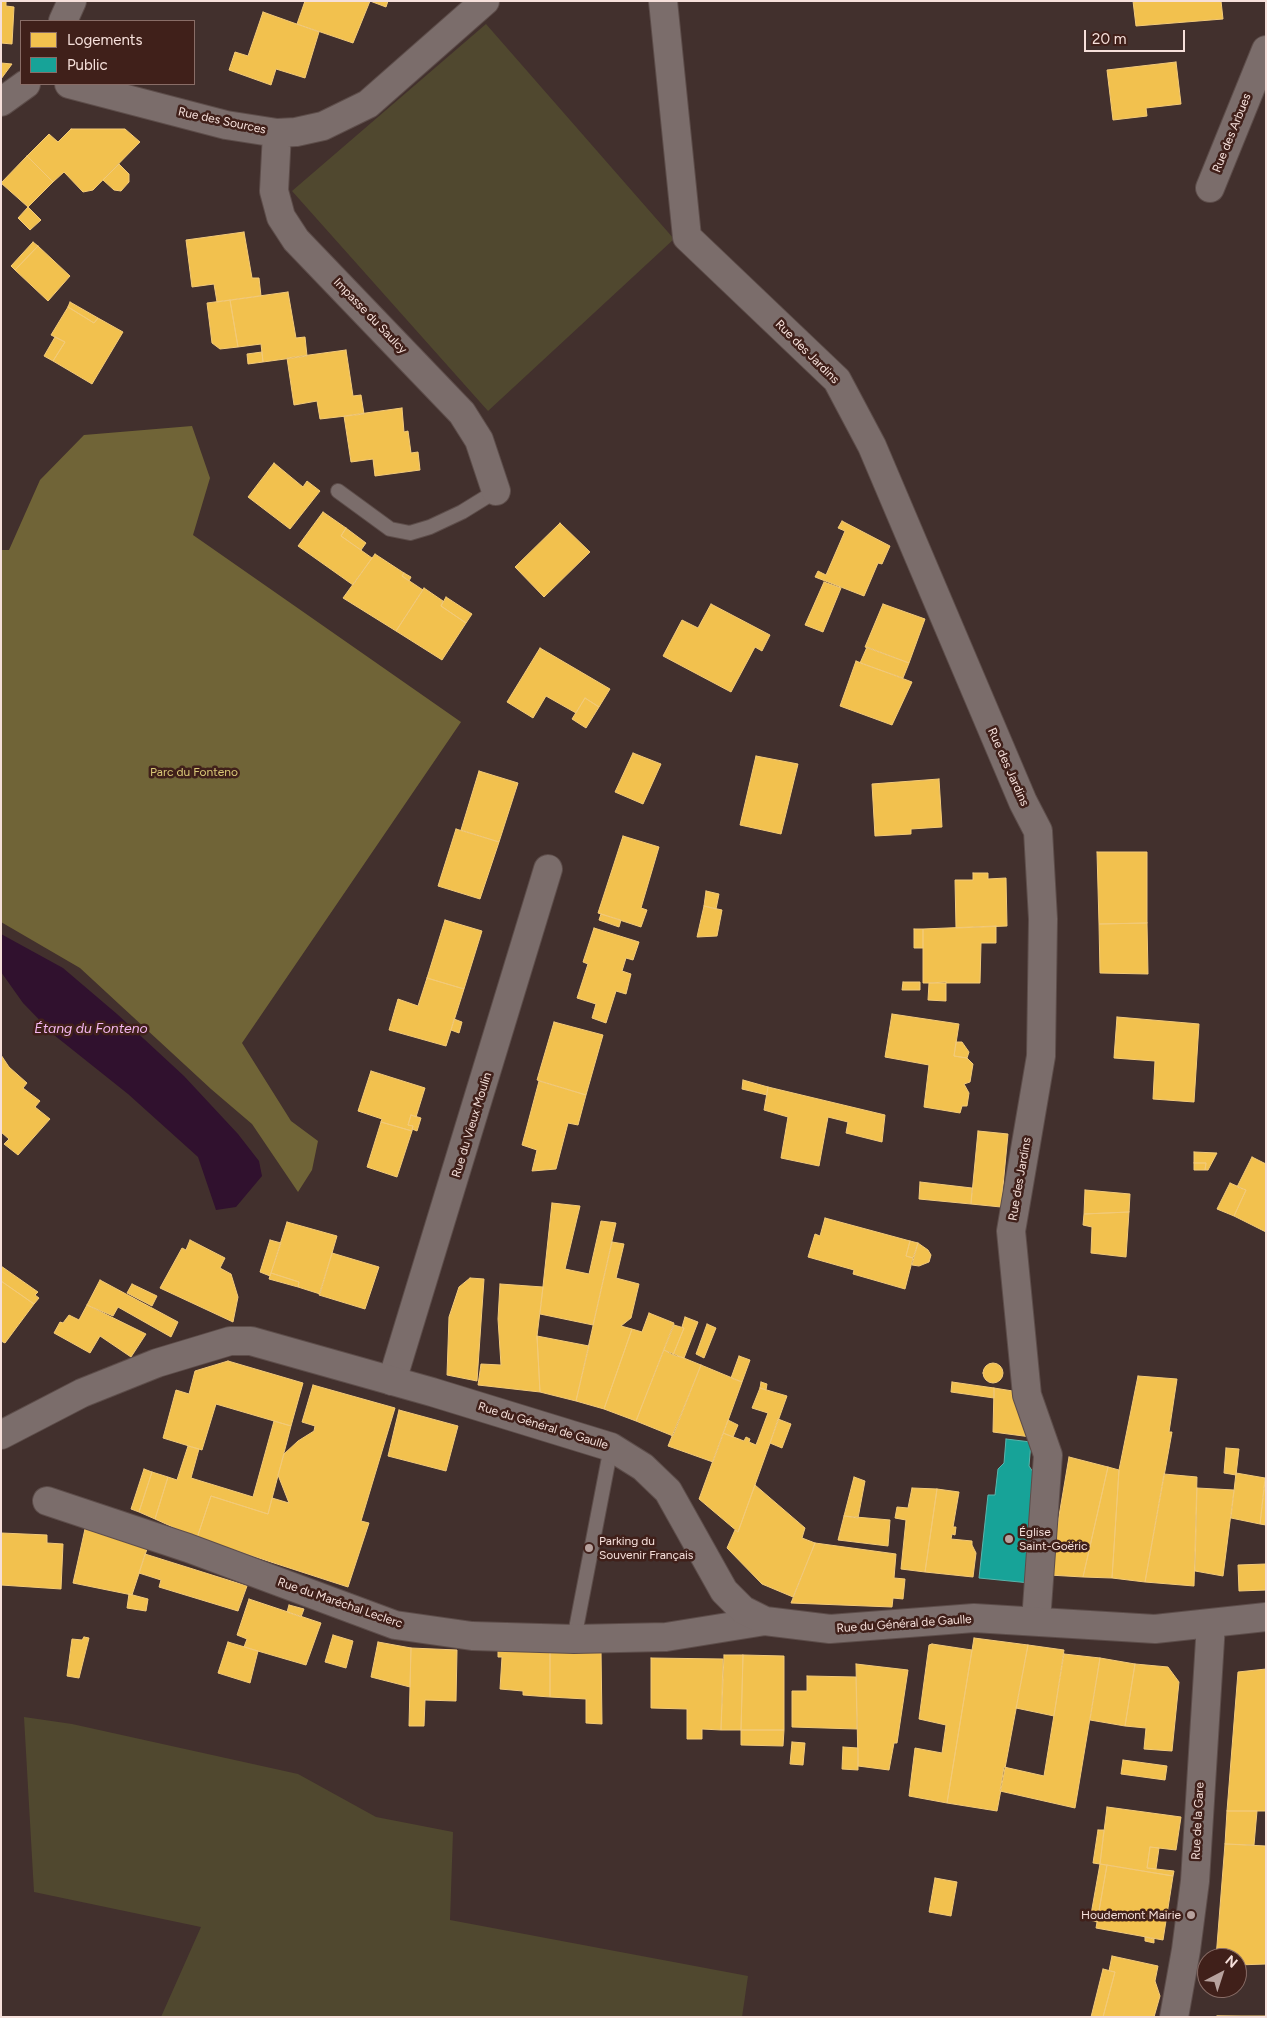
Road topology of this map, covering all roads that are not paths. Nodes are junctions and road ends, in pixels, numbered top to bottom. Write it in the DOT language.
graph roads {
  1 [pos="72,1"];
  2 [pos="485,1"];
  3 [pos="663,1"];
  4 [pos="63,20"];
  5 [pos="1266,50"];
  6 [pos="25,85"];
  7 [pos="73,85"];
  8 [pos="1,102"];
  9 [pos="277,133"];
  10 [pos="1210,188"];
  11 [pos="496,490"];
  12 [pos="338,491"];
  13 [pos="548,869"];
  14 [pos="392,1381"];
  15 [pos="1,1434"];
  16 [pos="611,1447"];
  17 [pos="47,1501"];
  18 [pos="1266,1617"];
  19 [pos="765,1621"];
  20 [pos="1036,1621"];
  21 [pos="1211,1624"];
  22 [pos="574,1639"];
  23 [pos="1174,2017"];
  1 -- 4 [label="street"];
  2 -- 9 [label="street, Rue des Sources"];
  3 -- 20 [label="street, Rue des Jardins"];
  5 -- 10 [label="street, Rue des Arbues"];
  6 -- 8 [label="street"];
  7 -- 9 [label="street, Rue des Sources"];
  9 -- 11 [label="street, Impasse du Saulcy"];
  11 -- 12 [label="lane"];
  13 -- 14 [label="street, Rue du Vieux Moulin"];
  14 -- 15 [label="street, Rue du Général de Gaulle"];
  14 -- 16 [label="street, Rue du Général de Gaulle"];
  16 -- 19 [label="street, Rue du Général de Gaulle"];
  16 -- 22 [label="lane"];
  17 -- 22 [label="street, Rue du Maréchal Leclerc"];
  18 -- 21 [label="street, Rue du Général de Gaulle"];
  19 -- 20 [label="street, Rue du Général de Gaulle"];
  19 -- 22 [label="street, Rue du Maréchal Leclerc"];
  20 -- 21 [label="street, Rue du Général de Gaulle"];
  21 -- 23 [label="street, Rue de la Gare"];
}
